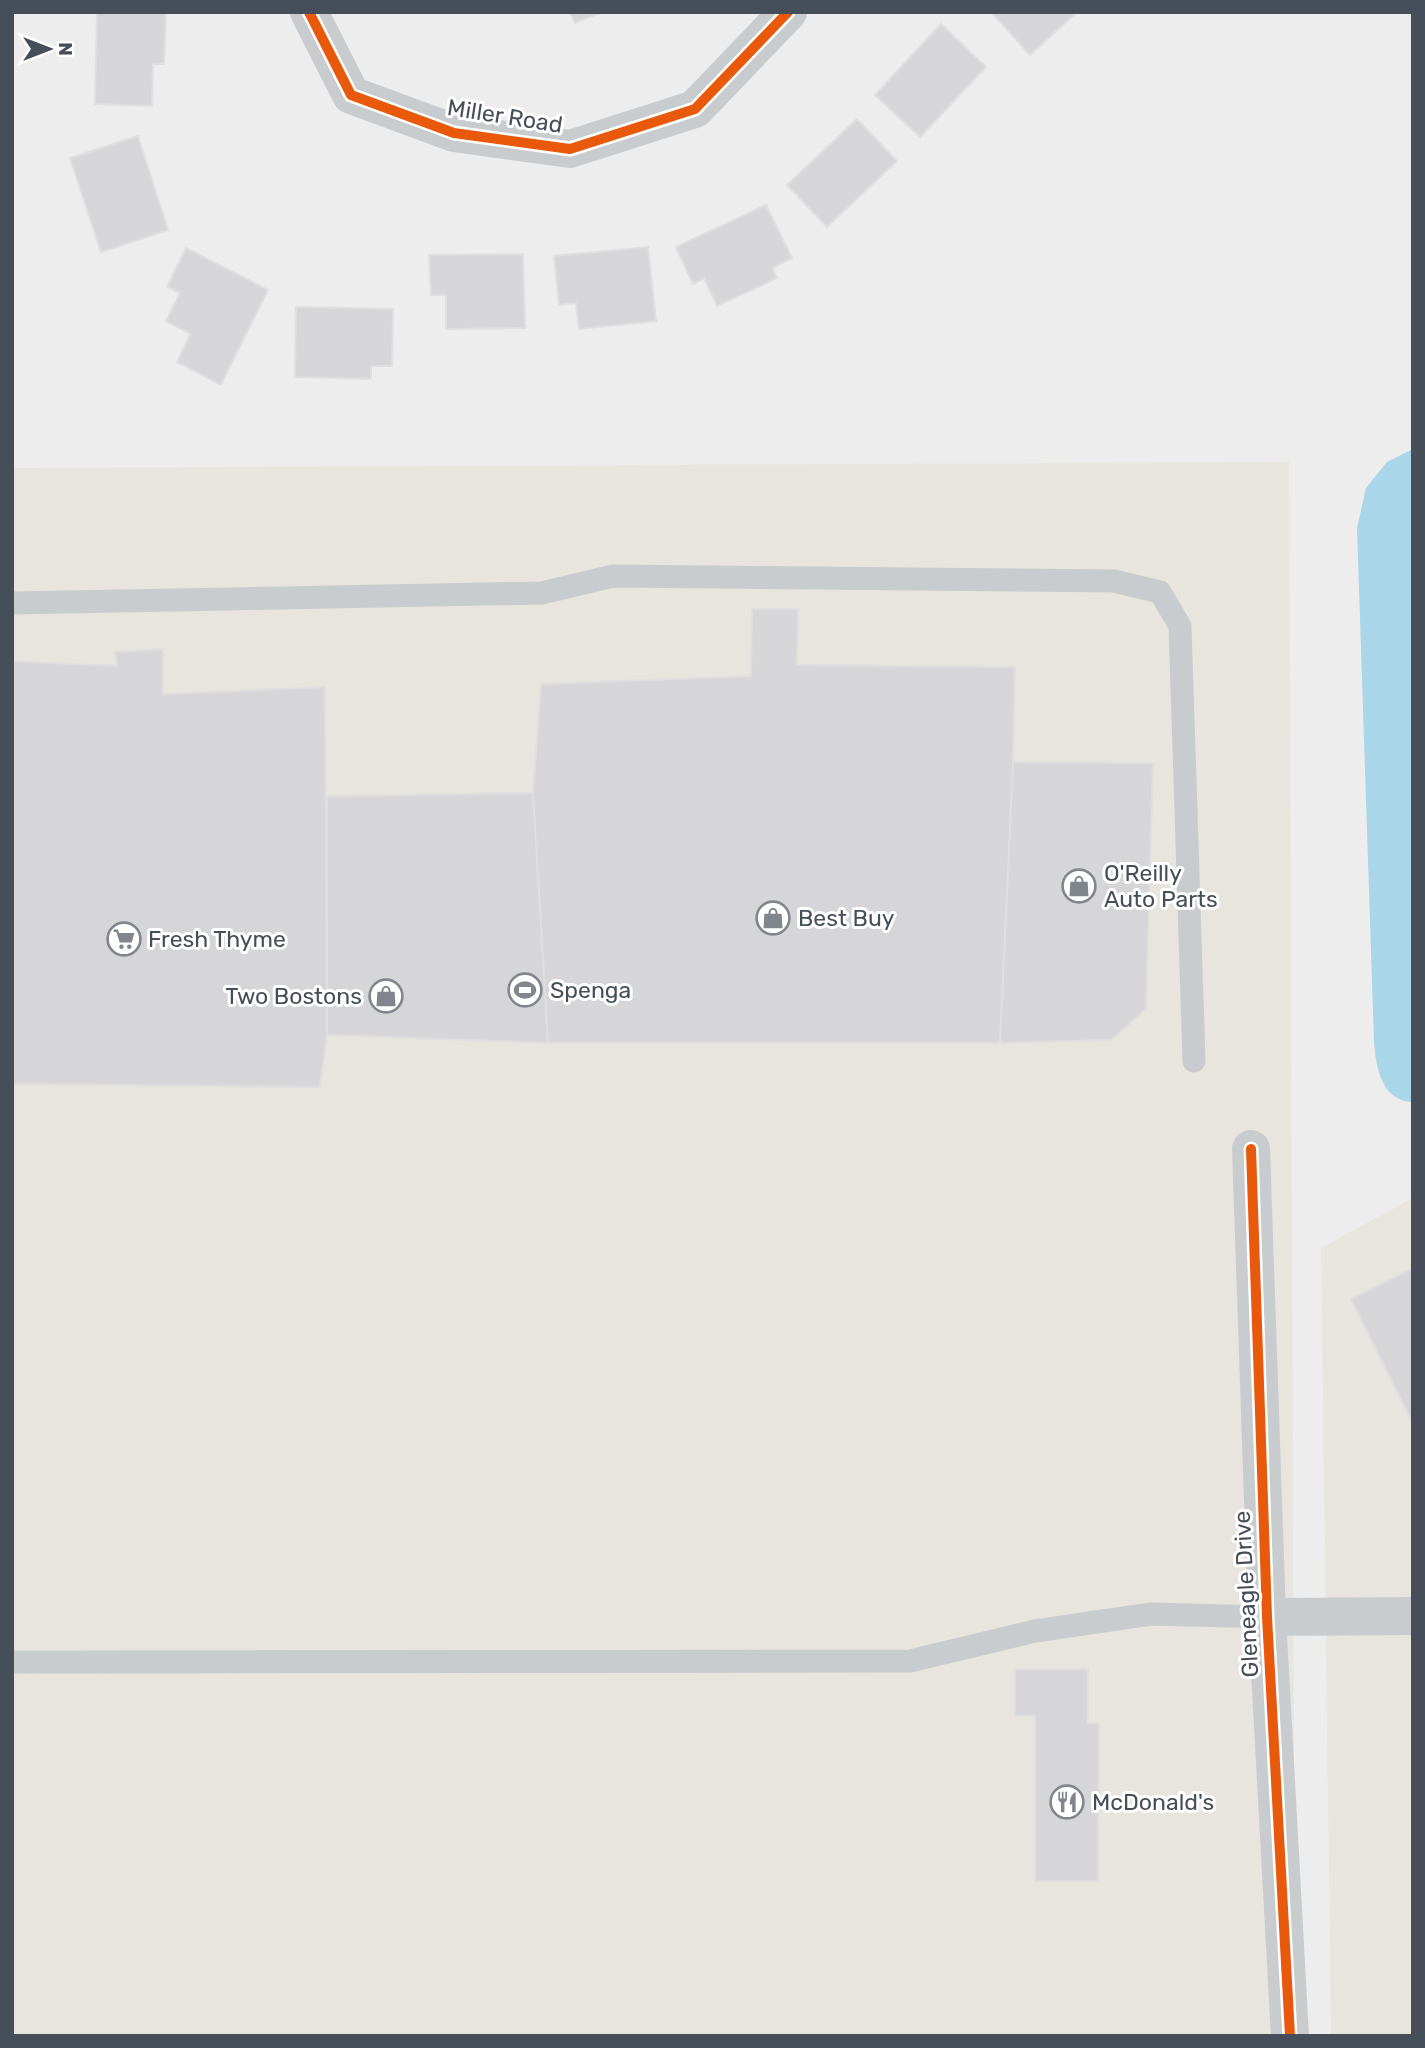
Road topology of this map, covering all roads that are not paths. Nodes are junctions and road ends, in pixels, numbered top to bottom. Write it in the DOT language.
graph roads {
  1 [pos="309,12"];
  2 [pos="788,12"];
  3 [pos="12,604"];
  4 [pos="1194,1061"];
  5 [pos="1251,1149"];
  6 [pos="1413,1616"];
  7 [pos="1267,1617"];
  8 [pos="12,1662"];
  9 [pos="1290,2036"];
  1 -- 2 [label="street, Miller Road"];
  3 -- 4 [label="lane"];
  5 -- 7 [label="street, Gleneagle Drive"];
  6 -- 7 [label="street"];
  7 -- 8 [label="lane"];
  7 -- 9 [label="street, Gleneagle Drive"];
}
